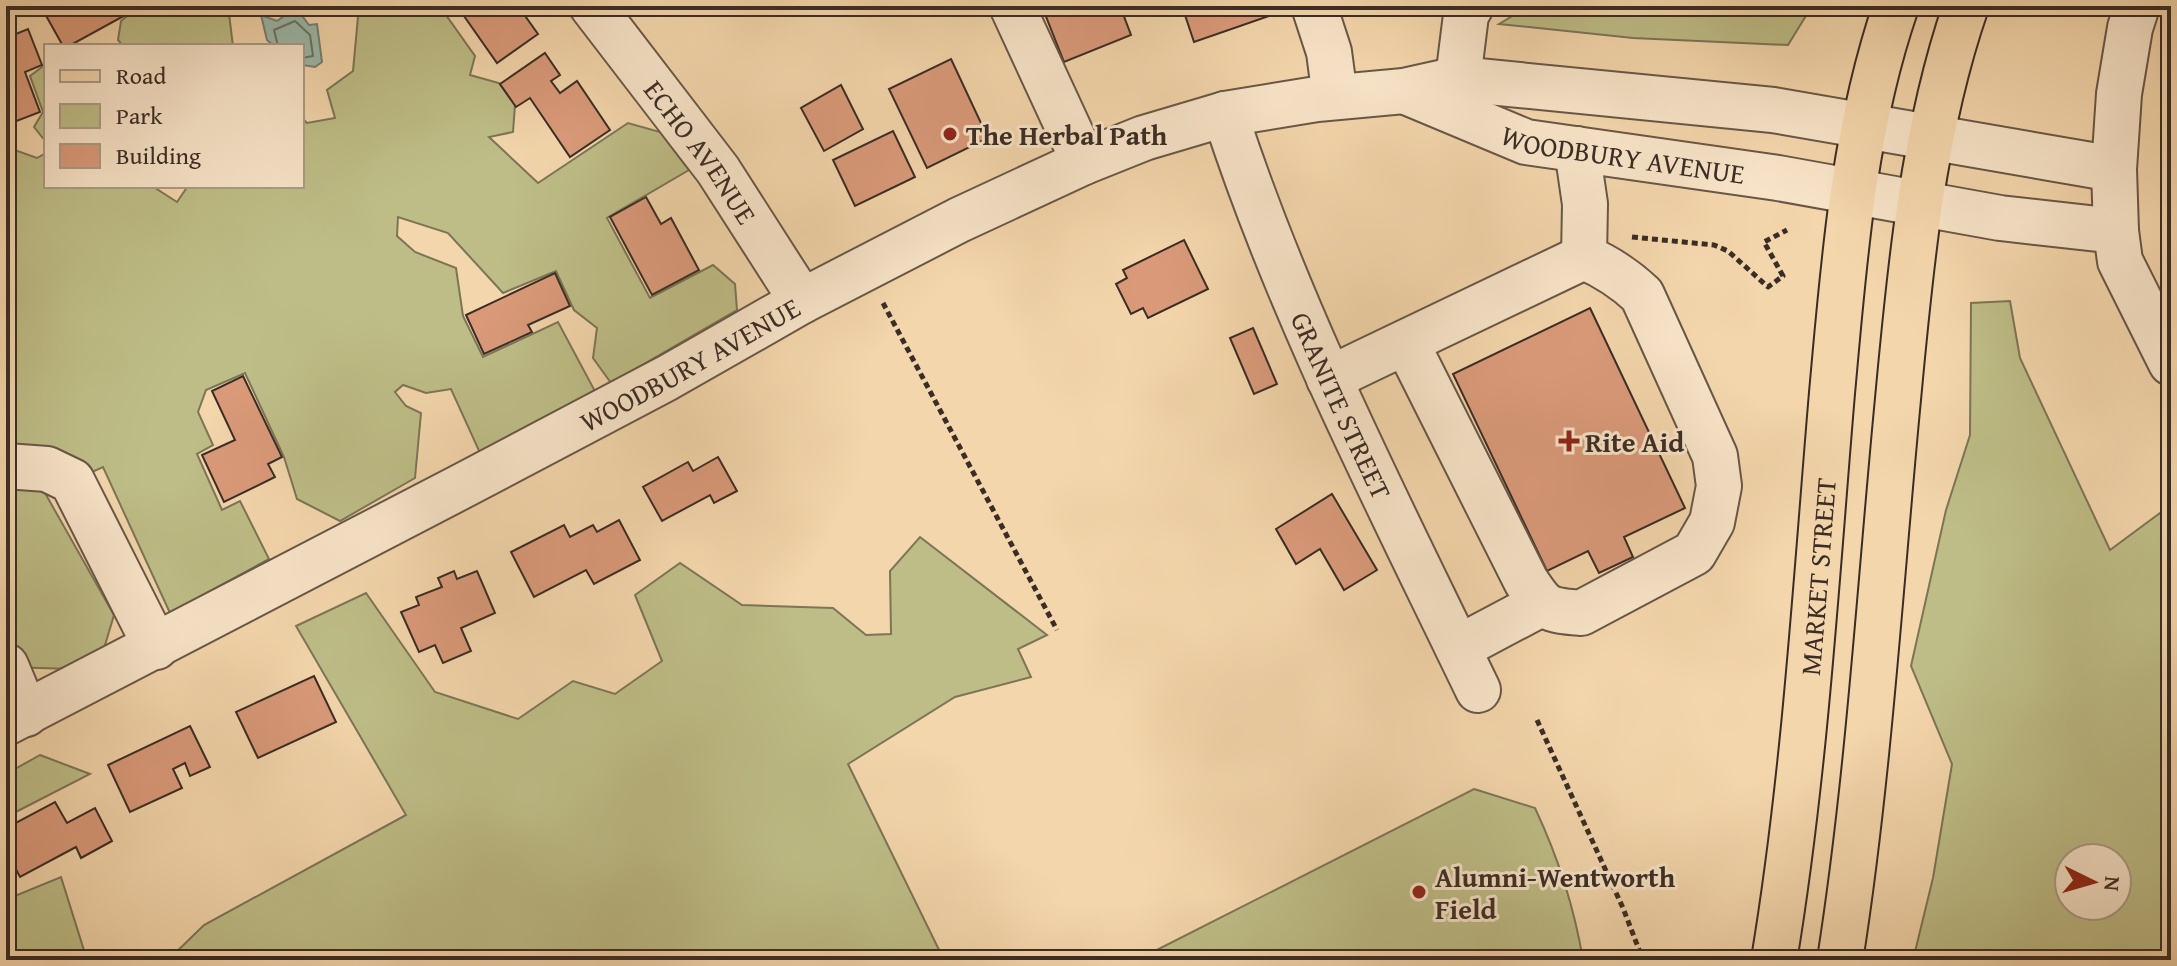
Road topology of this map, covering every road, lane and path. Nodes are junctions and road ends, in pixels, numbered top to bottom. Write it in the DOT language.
graph roads {
  1 [pos="592,6"];
  2 [pos="1012,6"];
  3 [pos="1314,6"];
  4 [pos="1471,6"];
  5 [pos="1896,6"];
  6 [pos="1966,6"];
  7 [pos="2137,6"];
  8 [pos="1458,79"];
  9 [pos="1404,91"];
  10 [pos="1335,97"];
  11 [pos="1225,114"];
  12 [pos="1863,126"];
  13 [pos="1932,139"];
  14 [pos="1577,149"];
  15 [pos="1084,162"];
  16 [pos="2114,169"];
  17 [pos="1852,192"];
  18 [pos="1921,204"];
  19 [pos="1787,230"];
  20 [pos="2116,231"];
  21 [pos="1596,263"];
  22 [pos="802,301"];
  23 [pos="882,302"];
  24 [pos="1406,342"];
  25 [pos="2171,363"];
  26 [pos="1329,379"];
  27 [pos="6,466"];
  28 [pos="1541,604"];
  29 [pos="1057,630"];
  30 [pos="156,647"];
  31 [pos="1458,648"];
  32 [pos="6,666"];
  33 [pos="1478,690"];
  34 [pos="16,719"];
  35 [pos="1537,720"];
  36 [pos="1643,960"];
  37 [pos="1774,960"];
  38 [pos="1840,960"];
  1 -- 22 [label="street, ECHO AVENUE"];
  2 -- 15 [label="street"];
  3 -- 10 [label="street"];
  4 -- 8 [label="street"];
  5 -- 12 [label="main road"];
  6 -- 13 [label="main road"];
  7 -- 16 [label="street"];
  8 -- 9 [label="street, WOODBURY AVENUE"];
  8 -- 12 [label="street, WOODBURY AVENUE"];
  9 -- 10 [label="street, WOODBURY AVENUE"];
  9 -- 14 [label="street, WOODBURY AVENUE"];
  10 -- 11 [label="street, WOODBURY AVENUE"];
  11 -- 15 [label="street, WOODBURY AVENUE"];
  11 -- 26 [label="street, GRANITE STREET"];
  12 -- 13 [label="street, WOODBURY AVENUE"];
  12 -- 17 [label="main road"];
  13 -- 16 [label="street, WOODBURY AVENUE"];
  13 -- 18 [label="main road"];
  14 -- 17 [label="street, WOODBURY AVENUE"];
  14 -- 21 [label="street"];
  15 -- 22 [label="street, WOODBURY AVENUE"];
  16 -- 20 [label="street"];
  17 -- 18 [label="street, WOODBURY AVENUE"];
  17 -- 37 [label="main road, MARKET STREET"];
  18 -- 20 [label="street, WOODBURY AVENUE"];
  18 -- 38 [label="main road"];
  19 -- 21 [label="path"];
  20 -- 25 [label="street"];
  21 -- 24 [label="street"];
  21 -- 28 [label="street"];
  22 -- 30 [label="street, WOODBURY AVENUE"];
  23 -- 29 [label="path"];
  24 -- 26 [label="street"];
  24 -- 28 [label="street"];
  26 -- 31 [label="street, GRANITE STREET"];
  27 -- 30 [label="street"];
  28 -- 31 [label="street"];
  30 -- 34 [label="street, WOODBURY AVENUE"];
  31 -- 33 [label="street, GRANITE STREET"];
  32 -- 34 [label="street"];
  35 -- 36 [label="path"];
}
